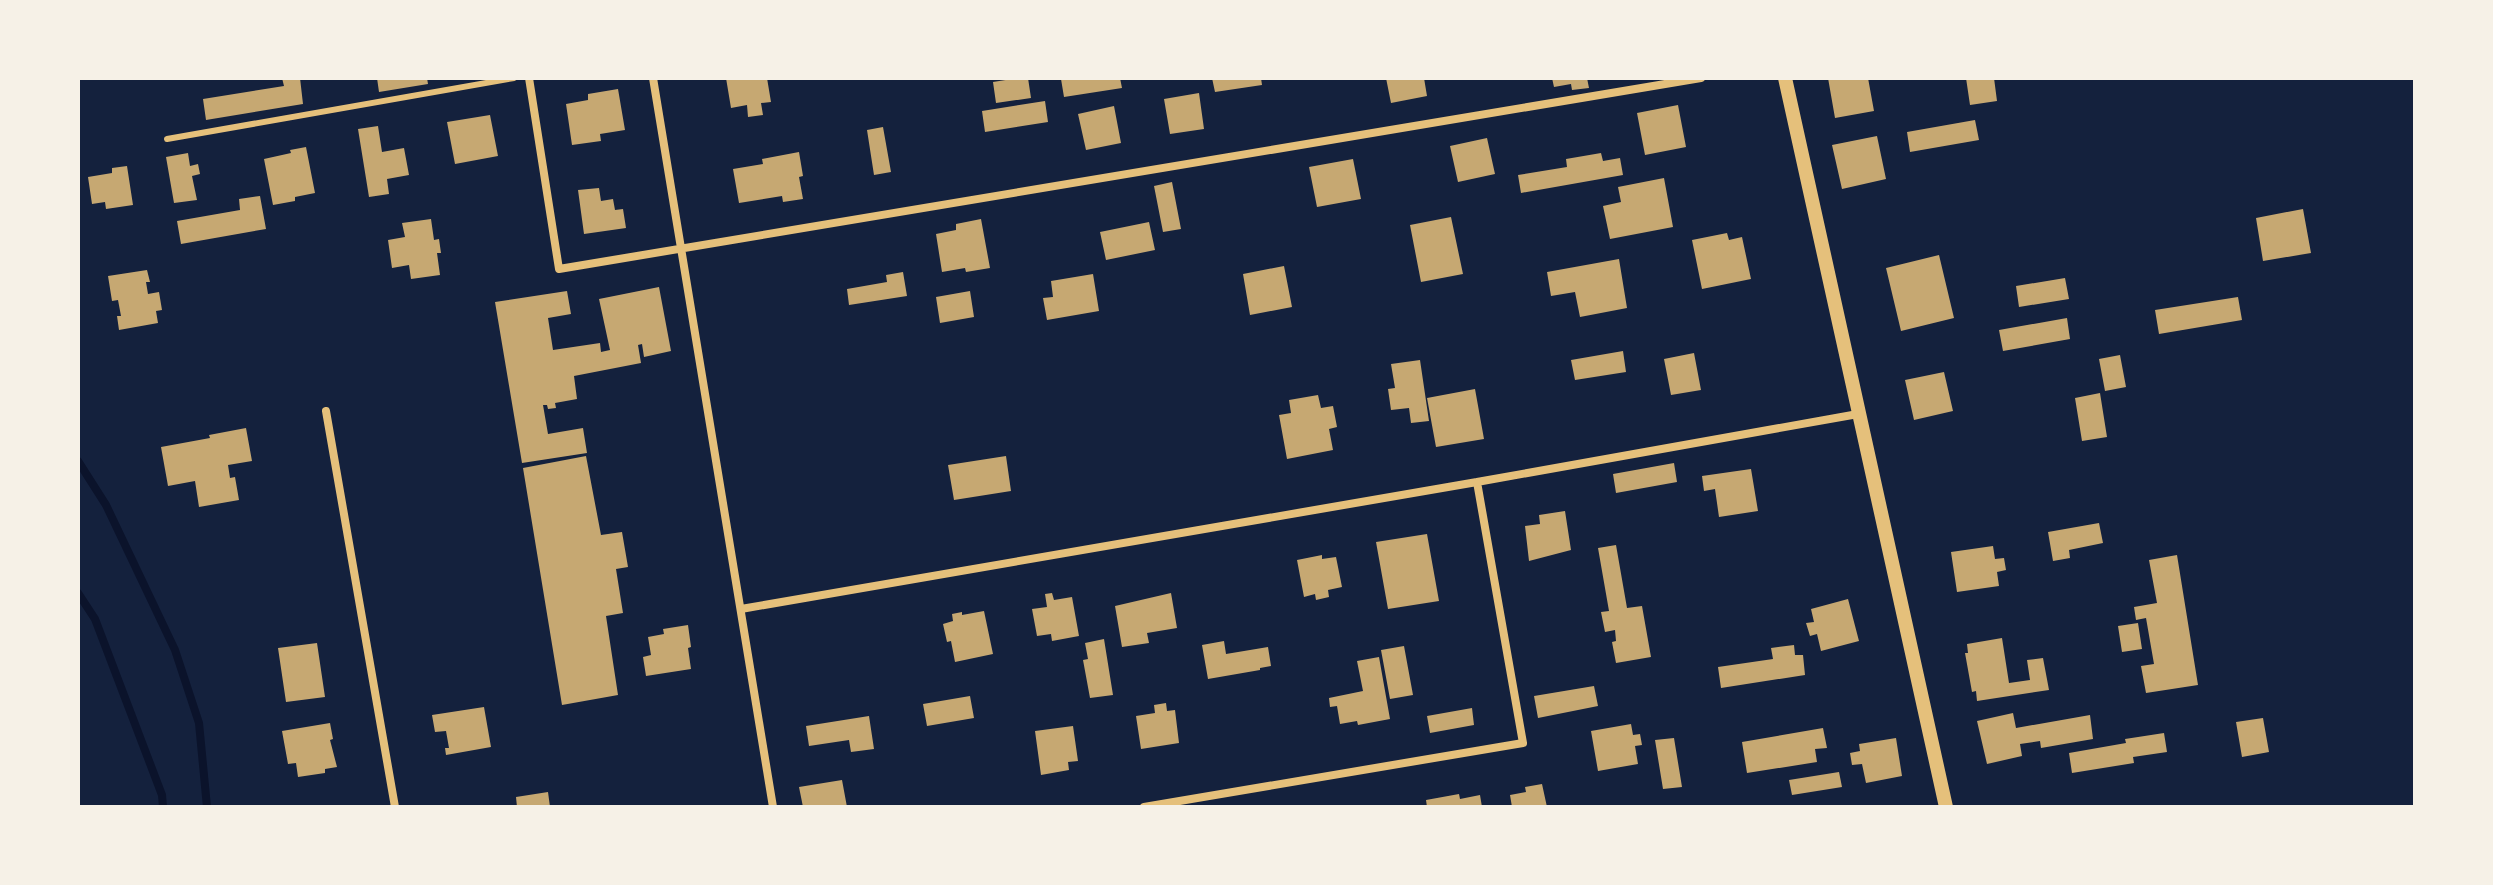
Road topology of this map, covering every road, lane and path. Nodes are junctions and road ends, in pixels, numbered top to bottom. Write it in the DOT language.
graph roads {
  1 [pos="514,78"];
  2 [pos="529,78"];
  3 [pos="653,78"];
  4 [pos="1701,78"];
  5 [pos="1785,78"];
  6 [pos="167,139"];
  7 [pos="680,248"];
  8 [pos="326,411"];
  9 [pos="1858,414"];
  10 [pos="1477,482"];
  11 [pos="741,609"];
  12 [pos="395,807"];
  13 [pos="773,807"];
  14 [pos="1144,807"];
  15 [pos="1946,807"];
  1 -- 6 [label="lane"];
  2 -- 7 [label="street"];
  3 -- 7 [label="street"];
  4 -- 7 [label="street"];
  5 -- 9 [label="street"];
  7 -- 11 [label="street"];
  8 -- 12 [label="street"];
  9 -- 10 [label="street"];
  9 -- 15 [label="street"];
  10 -- 11 [label="street"];
  10 -- 14 [label="street"];
  11 -- 13 [label="street"];
}
